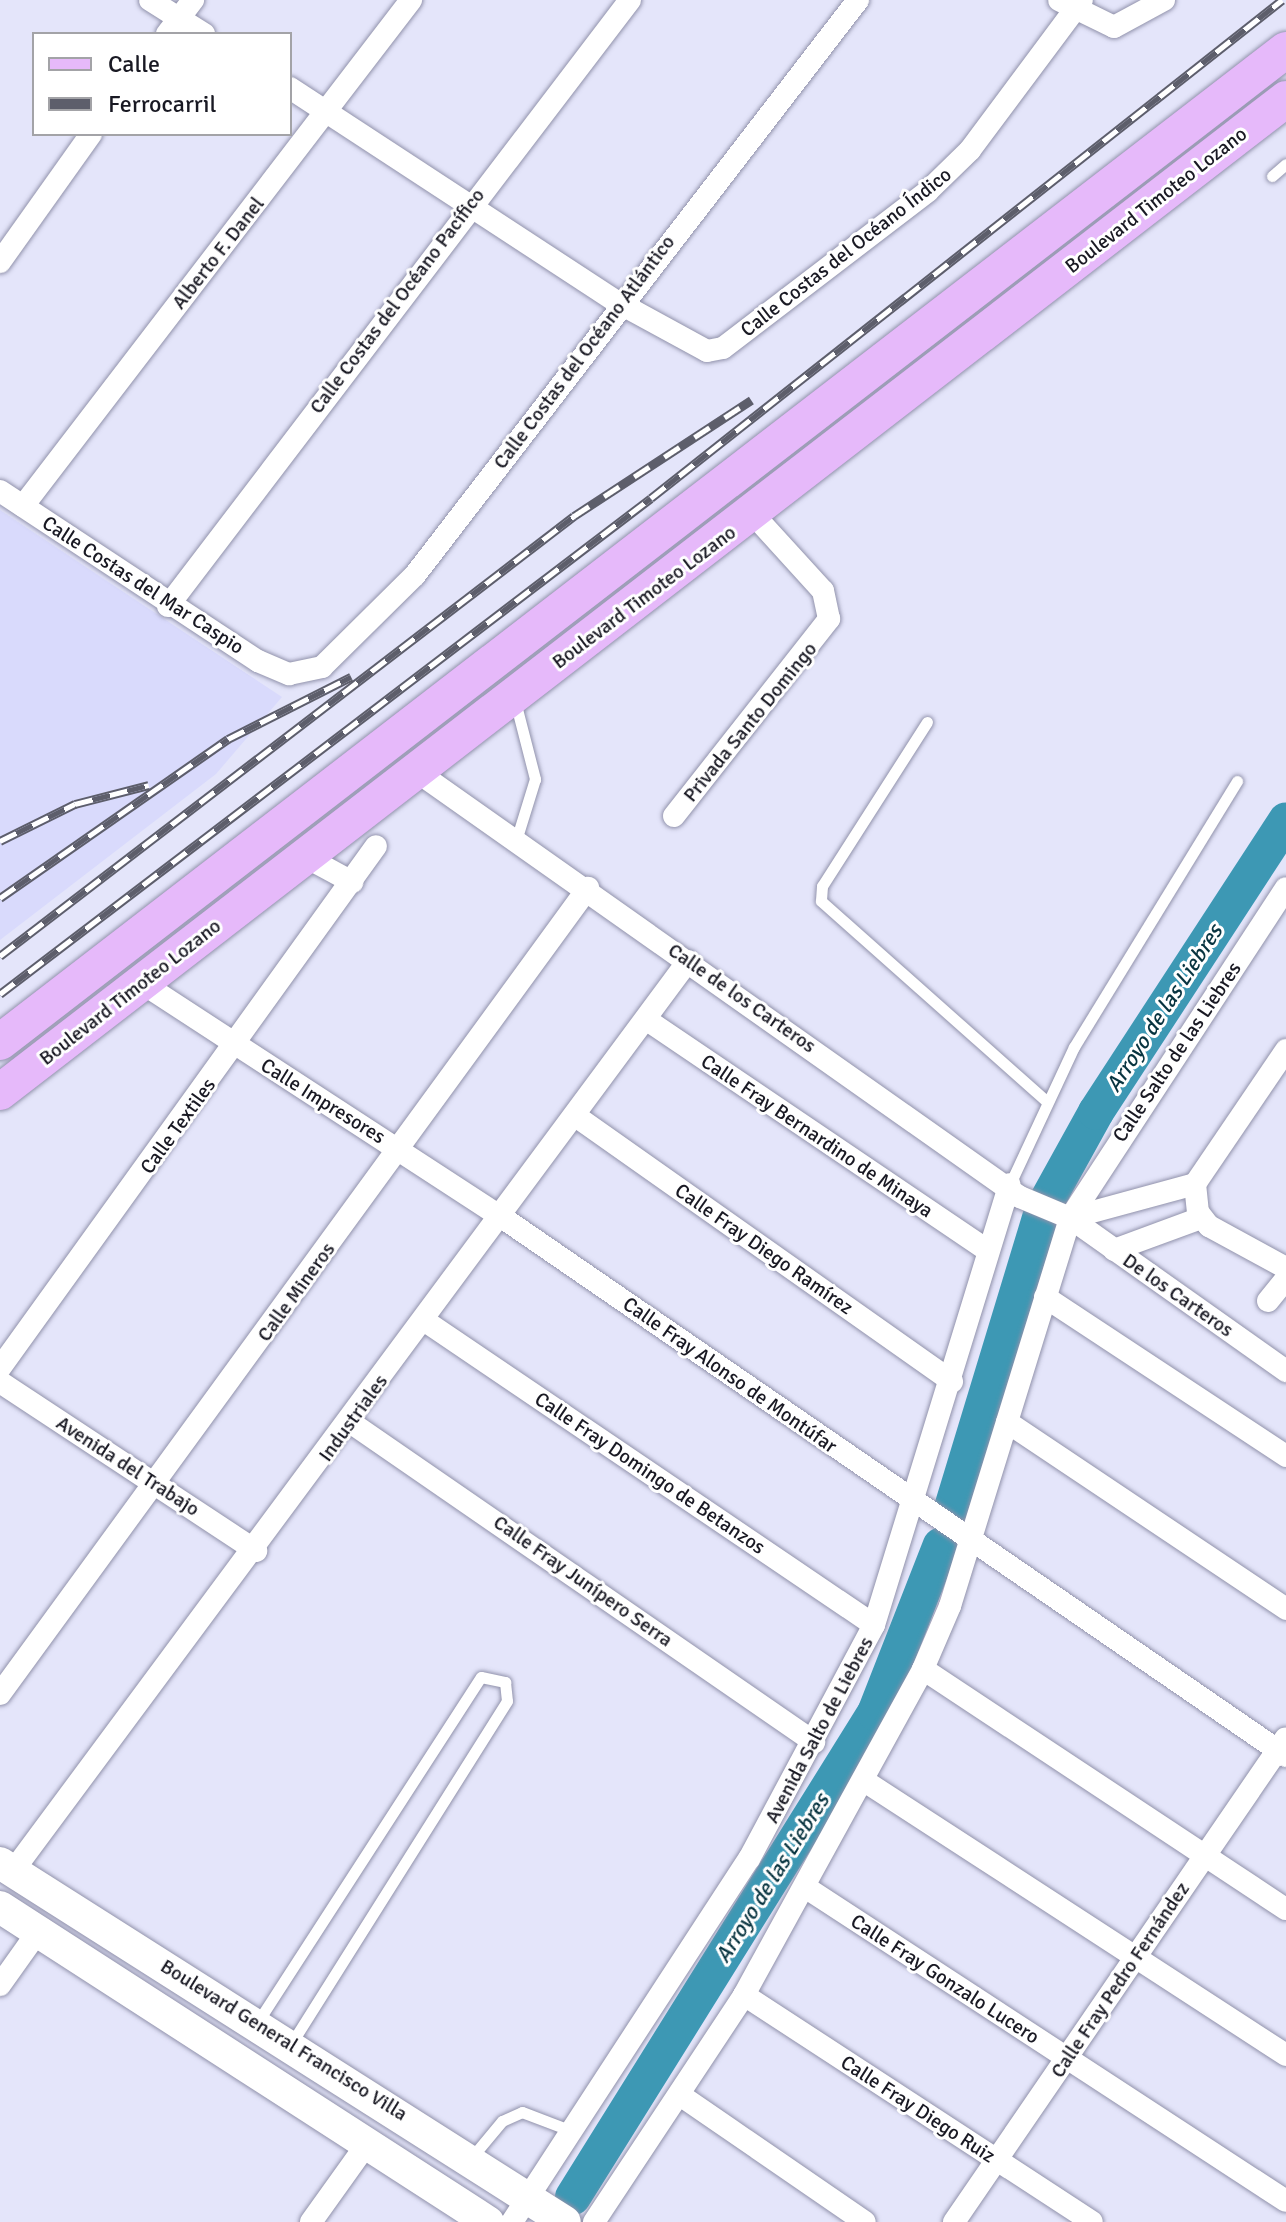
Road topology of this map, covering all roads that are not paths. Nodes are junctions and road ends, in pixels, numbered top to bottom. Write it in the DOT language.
graph roads {
  1 [pos="150,0"];
  2 [pos="193,0"];
  3 [pos="411,0"];
  4 [pos="630,0"];
  5 [pos="858,0"];
  6 [pos="1164,0"];
  7 [pos="1072,3"];
  8 [pos="173,26"];
  9 [pos="196,32"];
  10 [pos="1286,50"];
  11 [pos="292,89"];
  12 [pos="1286,99"];
  13 [pos="327,111"];
  14 [pos="90,136"];
  15 [pos="1286,164"];
  16 [pos="1272,176"];
  17 [pos="469,204"];
  18 [pos="0,262"];
  19 [pos="619,303"];
  20 [pos="0,491"];
  21 [pos="23,506"];
  22 [pos="753,514"];
  23 [pos="168,606"];
  24 [pos="289,674"];
  25 [pos="514,697"];
  26 [pos="927,722"];
  27 [pos="416,771"];
  28 [pos="1237,781"];
  29 [pos="674,816"];
  30 [pos="517,837"];
  31 [pos="376,846"];
  32 [pos="304,856"];
  33 [pos="352,882"];
  34 [pos="588,888"];
  35 [pos="1286,888"];
  36 [pos="688,961"];
  37 [pos="142,983"];
  38 [pos="647,1020"];
  39 [pos="0,1042"];
  40 [pos="237,1047"];
  41 [pos="1286,1050"];
  42 [pos="0,1092"];
  43 [pos="1045,1100"];
  44 [pos="577,1117"];
  45 [pos="401,1150"];
  46 [pos="1195,1184"];
  47 [pos="1015,1190"];
  48 [pos="1063,1215"];
  49 [pos="503,1218"];
  50 [pos="1201,1218"];
  51 [pos="1114,1250"];
  52 [pos="988,1251"];
  53 [pos="1286,1268"];
  54 [pos="1286,1279"];
  55 [pos="1045,1297"];
  56 [pos="1268,1301"];
  57 [pos="425,1321"];
  58 [pos="0,1368"];
  59 [pos="1286,1371"];
  60 [pos="0,1382"];
  61 [pos="952,1382"];
  62 [pos="350,1422"];
  63 [pos="1007,1422"];
  64 [pos="1286,1456"];
  65 [pos="155,1483"];
  66 [pos="919,1504"];
  67 [pos="965,1533"];
  68 [pos="256,1551"];
  69 [pos="1286,1609"];
  70 [pos="874,1625"];
  71 [pos="923,1669"];
  72 [pos="0,1694"];
  73 [pos="814,1742"];
  74 [pos="1283,1748"];
  75 [pos="866,1782"];
  76 [pos="1204,1858"];
  77 [pos="6,1867"];
  78 [pos="805,1887"];
  79 [pos="0,1907"];
  80 [pos="1286,1909"];
  81 [pos="37,1933"];
  82 [pos="1132,1959"];
  83 [pos="0,1985"];
  84 [pos="744,1995"];
  85 [pos="257,2023"];
  86 [pos="292,2043"];
  87 [pos="1286,2055"];
  88 [pos="1067,2059"];
  89 [pos="680,2095"];
  90 [pos="573,2131"];
  91 [pos="369,2141"];
  92 [pos="472,2157"];
  93 [pos="996,2160"];
  94 [pos="1286,2201"];
  95 [pos="537,2212"];
  96 [pos="311,2222"];
  97 [pos="488,2222"];
  98 [pos="594,2222"];
  99 [pos="865,2222"];
  100 [pos="954,2222"];
  101 [pos="1092,2222"];
  1 -- 8 [label="street"];
  2 -- 8 [label="street"];
  3 -- 13 [label="street, Alberto F. Danel"];
  4 -- 17 [label="street, Calle Costas del Océano Pacífico"];
  5 -- 19 [label="street, Calle Costas del Océano Atlántico"];
  6 -- 7 [label="street"];
  7 -- 19 [label="street, Calle Costas del Océano Índico"];
  8 -- 9 [label="street"];
  10 -- 39 [label="main road, Boulevard Timoteo Lozano"];
  11 -- 13 [label="street"];
  12 -- 22 [label="main road, Boulevard Timoteo Lozano"];
  13 -- 17 [label="street"];
  13 -- 21 [label="street, Alberto F. Danel"];
  14 -- 18 [label="street"];
  15 -- 16 [label="lane"];
  17 -- 19 [label="street"];
  17 -- 23 [label="street, Calle Costas del Océano Pacífico"];
  19 -- 24 [label="street, Calle Costas del Océano Atlántico"];
  20 -- 21 [label="street, Calle Costas del Mar Caspio"];
  21 -- 23 [label="street, Calle Costas del Mar Caspio"];
  22 -- 25 [label="main road, Boulevard Timoteo Lozano"];
  22 -- 29 [label="street, Privada Santo Domingo"];
  23 -- 24 [label="street, Calle Costas del Mar Caspio"];
  25 -- 27 [label="main road, Boulevard Timoteo Lozano"];
  25 -- 30 [label="lane"];
  26 -- 43 [label="lane"];
  27 -- 30 [label="street, Calle de los Carteros"];
  27 -- 32 [label="main road, Boulevard Timoteo Lozano"];
  28 -- 43 [label="lane"];
  30 -- 34 [label="street, Calle de los Carteros"];
  31 -- 33 [label="street, Calle Textiles"];
  32 -- 33 [label="street"];
  32 -- 37 [label="main road, Boulevard Timoteo Lozano"];
  33 -- 40 [label="street, Calle Textiles"];
  34 -- 36 [label="street, Calle de los Carteros"];
  34 -- 45 [label="street, Calle Mineros"];
  35 -- 48 [label="street, Calle Salto de las Liebres"];
  36 -- 38 [label="street, Industriales"];
  36 -- 47 [label="street, Calle de los Carteros"];
  37 -- 40 [label="street, Calle Impresores"];
  37 -- 42 [label="main road, Boulevard Timoteo Lozano"];
  38 -- 44 [label="street, Industriales"];
  38 -- 52 [label="street, Calle Fray Bernardino de Minaya"];
  40 -- 45 [label="street, Calle Impresores"];
  40 -- 58 [label="street, Calle Textiles"];
  41 -- 46 [label="street"];
  43 -- 47 [label="lane"];
  44 -- 49 [label="street, Industriales"];
  44 -- 61 [label="street, Calle Fray Diego Ramírez"];
  45 -- 49 [label="street, Calle Impresores"];
  45 -- 65 [label="street, Calle Mineros"];
  46 -- 48 [label="street"];
  46 -- 50 [label="street"];
  47 -- 48 [label="street, Calle de los Carteros"];
  47 -- 52 [label="street, Avenida Salto de Liebres"];
  48 -- 51 [label="street, De los Carteros"];
  48 -- 55 [label="street"];
  49 -- 57 [label="street, Industriales"];
  49 -- 66 [label="street, Calle Fray Alonso de Montúfar"];
  50 -- 51 [label="street"];
  50 -- 53 [label="street"];
  51 -- 59 [label="street, De los Carteros"];
  52 -- 61 [label="street, Avenida Salto de Liebres"];
  54 -- 56 [label="street"];
  55 -- 63 [label="street"];
  55 -- 64 [label="street"];
  57 -- 62 [label="street, Industriales"];
  57 -- 70 [label="street, Calle Fray Domingo de Betanzos"];
  60 -- 65 [label="street, Avenida del Trabajo"];
  61 -- 66 [label="street, Avenida Salto de Liebres"];
  62 -- 68 [label="street, Industriales"];
  62 -- 73 [label="street, Calle Fray Junípero Serra"];
  63 -- 67 [label="street"];
  63 -- 69 [label="street"];
  65 -- 68 [label="street, Avenida del Trabajo"];
  65 -- 72 [label="street, Calle Mineros"];
  66 -- 67 [label="street, Calle Fray Alonso de Montúfar"];
  66 -- 70 [label="street, Avenida Salto de Liebres"];
  67 -- 71 [label="street"];
  67 -- 74 [label="street, Calle Fray Alonso de Montúfar"];
  68 -- 77 [label="street, Industriales"];
  70 -- 73 [label="street, Avenida Salto de Liebres"];
  71 -- 75 [label="street"];
  71 -- 76 [label="street"];
  73 -- 90 [label="street, Avenida Salto de Liebres"];
  74 -- 76 [label="street, Calle Fray Pedro Fernández"];
  75 -- 78 [label="street"];
  75 -- 82 [label="street"];
  76 -- 80 [label="street"];
  76 -- 82 [label="street, Calle Fray Pedro Fernández"];
  77 -- 85 [label="main road, Boulevard General Francisco Villa"];
  78 -- 84 [label="street"];
  78 -- 88 [label="street, Calle Fray Gonzalo Lucero"];
  79 -- 81 [label="main road, Boulevard General Francisco Villa"];
  81 -- 83 [label="street"];
  81 -- 91 [label="main road, Boulevard General Francisco Villa"];
  82 -- 87 [label="street"];
  82 -- 88 [label="street, Calle Fray Pedro Fernández"];
  84 -- 89 [label="street"];
  84 -- 93 [label="street, Calle Fray Diego Ruiz"];
  85 -- 86 [label="main road, Boulevard General Francisco Villa"];
  85 -- 86 [label="lane"];
  86 -- 92 [label="main road, Boulevard General Francisco Villa"];
  88 -- 93 [label="street, Calle Fray Pedro Fernández"];
  88 -- 94 [label="street, Calle Fray Gonzalo Lucero"];
  89 -- 98 [label="street"];
  89 -- 99 [label="street"];
  90 -- 92 [label="lane"];
  90 -- 95 [label="street, Avenida Salto de Liebres"];
  91 -- 96 [label="street"];
  91 -- 97 [label="main road, Boulevard General Francisco Villa"];
  92 -- 95 [label="main road, Boulevard General Francisco Villa"];
  93 -- 100 [label="street, Calle Fray Pedro Fernández"];
  93 -- 101 [label="street, Calle Fray Diego Ruiz"];
}
